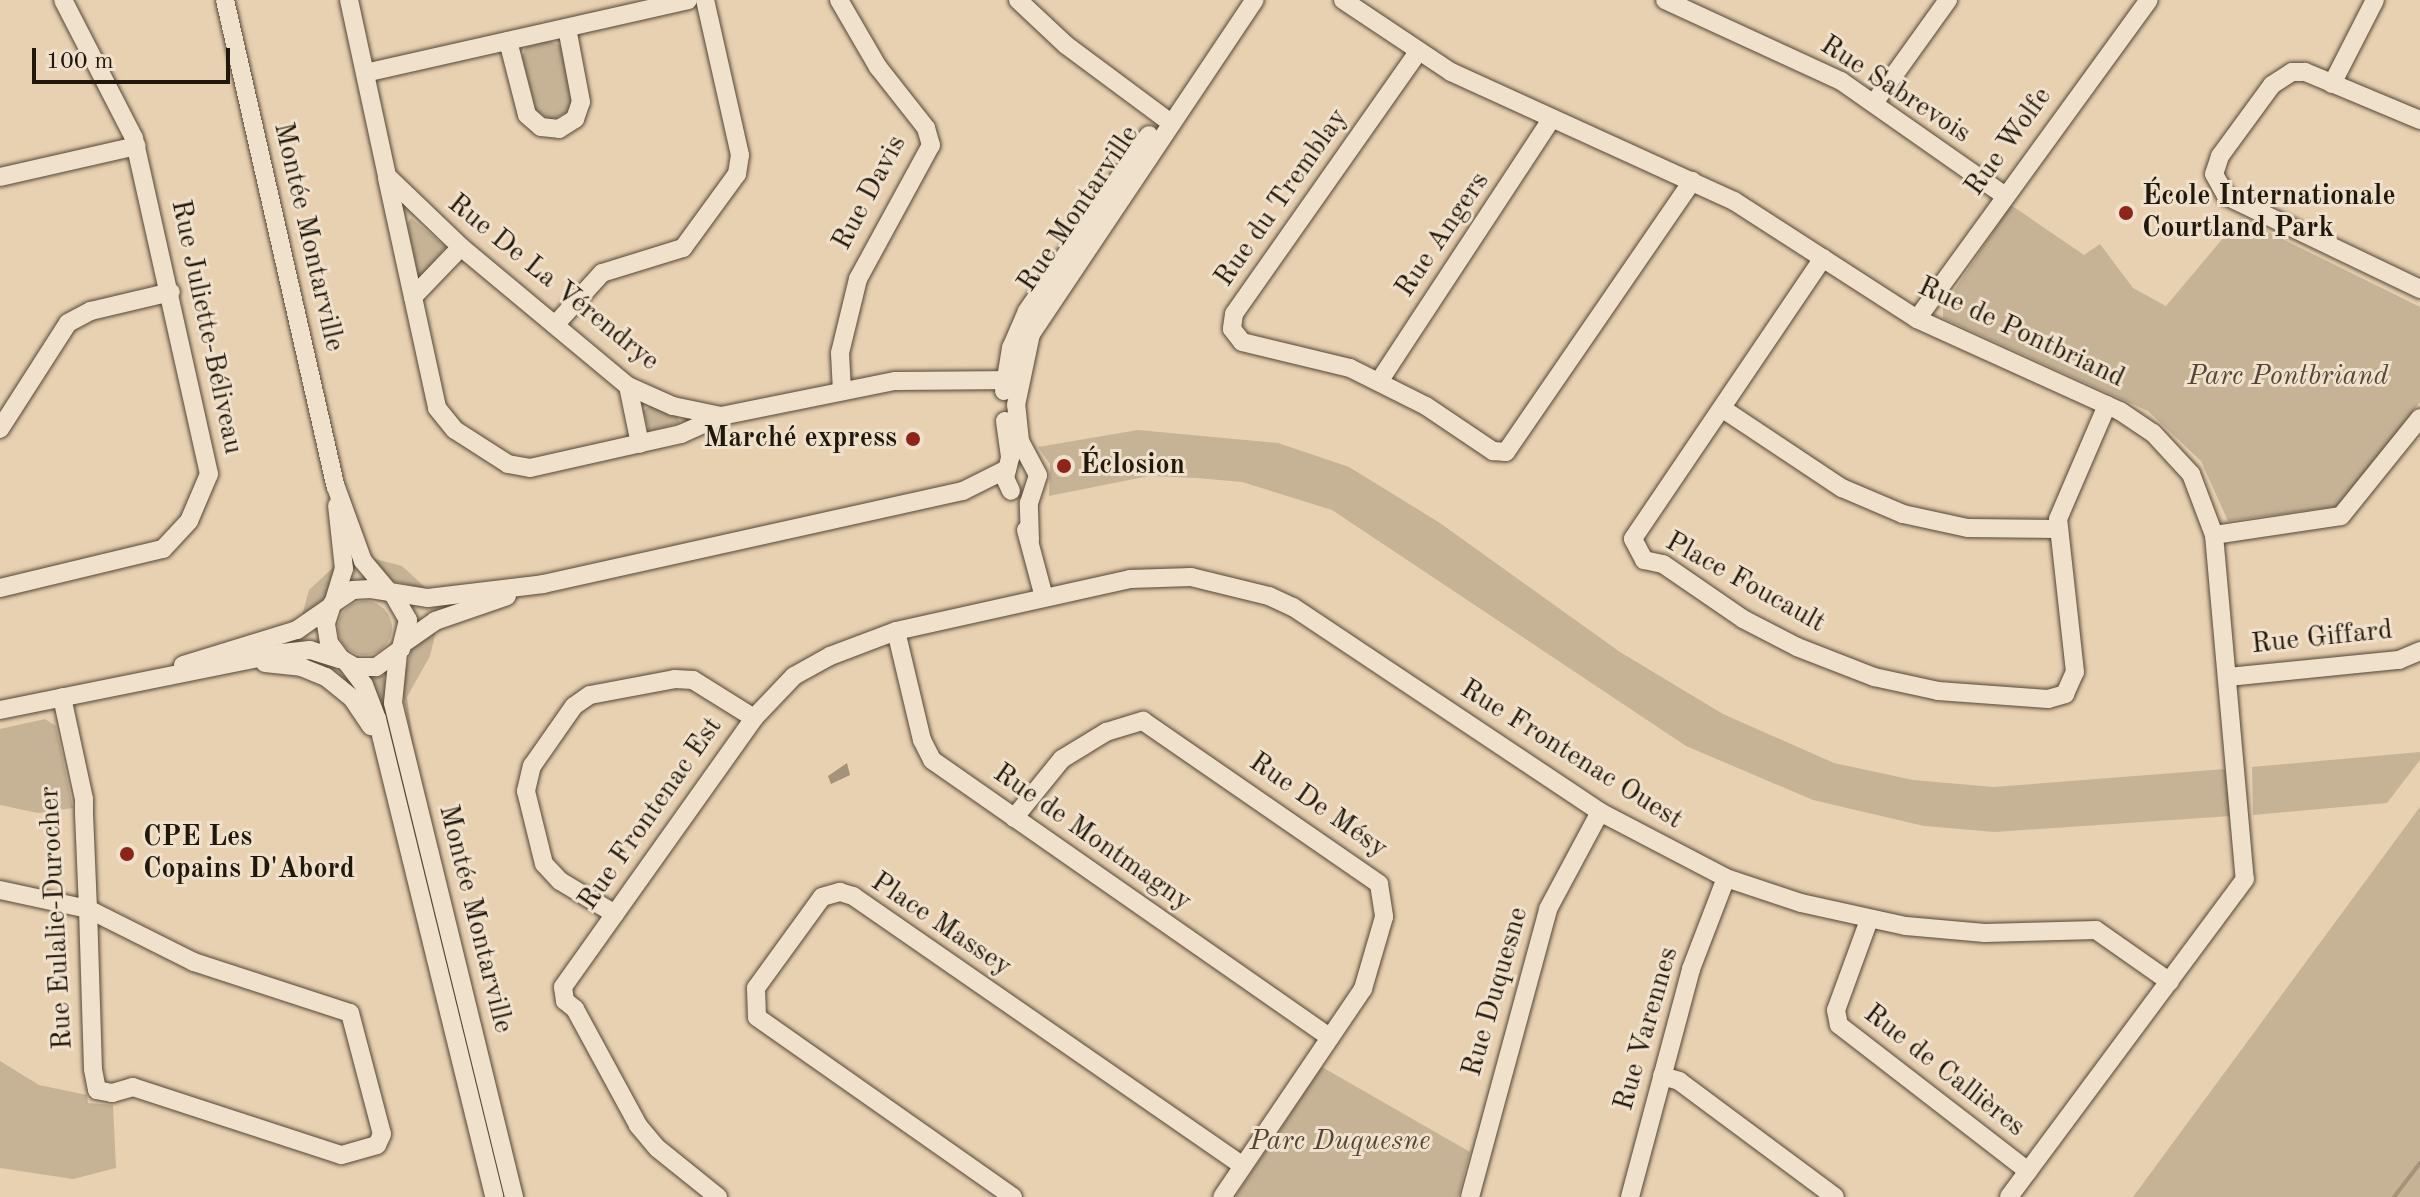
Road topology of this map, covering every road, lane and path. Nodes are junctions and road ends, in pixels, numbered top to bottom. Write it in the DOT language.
graph roads {
  1 [pos="63,0"];
  2 [pos="225,0"];
  3 [pos="349,0"];
  4 [pos="688,0"];
  5 [pos="705,0"];
  6 [pos="839,0"];
  7 [pos="1018,0"];
  8 [pos="1242,0"];
  9 [pos="1255,0"];
  10 [pos="1343,0"];
  11 [pos="1665,0"];
  12 [pos="1948,0"];
  13 [pos="2149,0"];
  14 [pos="2375,0"];
  15 [pos="567,28"];
  16 [pos="508,41"];
  17 [pos="1418,52"];
  18 [pos="365,73"];
  19 [pos="2332,84"];
  20 [pos="1874,103"];
  21 [pos="1166,120"];
  22 [pos="1551,120"];
  23 [pos="2420,120"];
  24 [pos="137,146"];
  25 [pos="387,176"];
  26 [pos="0,177"];
  27 [pos="1692,181"];
  28 [pos="2004,195"];
  29 [pos="461,247"];
  30 [pos="1823,258"];
  31 [pos="2420,289"];
  32 [pos="171,292"];
  33 [pos="413,297"];
  34 [pos="1917,319"];
  35 [pos="555,325"];
  36 [pos="1011,380"];
  37 [pos="1380,380"];
  38 [pos="628,386"];
  39 [pos="842,390"];
  40 [pos="2107,405"];
  41 [pos="1723,409"];
  42 [pos="721,416"];
  43 [pos="2420,418"];
  44 [pos="0,429"];
  45 [pos="640,444"];
  46 [pos="1008,468"];
  47 [pos="1035,469"];
  48 [pos="336,487"];
  49 [pos="1033,490"];
  50 [pos="963,491"];
  51 [pos="1012,491"];
  52 [pos="2057,529"];
  53 [pos="2214,535"];
  54 [pos="1030,540"];
  55 [pos="1,584"];
  56 [pos="543,584"];
  57 [pos="391,593"];
  58 [pos="1044,597"];
  59 [pos="332,605"];
  60 [pos="896,631"];
  61 [pos="401,648"];
  62 [pos="2420,651"];
  63 [pos="344,661"];
  64 [pos="246,663"];
  65 [pos="2228,677"];
  66 [pos="127,682"];
  67 [pos="62,697"];
  68 [pos="0,710"];
  69 [pos="754,718"];
  70 [pos="389,774"];
  71 [pos="1600,812"];
  72 [pos="1014,818"];
  73 [pos="1726,878"];
  74 [pos="0,890"];
  75 [pos="88,909"];
  76 [pos="615,914"];
  77 [pos="1869,920"];
  78 [pos="2170,982"];
  79 [pos="1330,1038"];
  80 [pos="1662,1076"];
  81 [pos="1243,1166"];
  82 [pos="2028,1171"];
  83 [pos="494,1197"];
  84 [pos="514,1197"];
  85 [pos="718,1197"];
  86 [pos="1013,1197"];
  87 [pos="1222,1197"];
  88 [pos="1470,1197"];
  89 [pos="1630,1197"];
  90 [pos="1835,1197"];
  91 [pos="2009,1197"];
  1 -- 24 [label="street, Rue Juliette-Béliveau"];
  2 -- 48 [label="street, Montée Montarville"];
  3 -- 18 [label="street"];
  4 -- 15 [label="street"];
  5 -- 35 [label="street"];
  6 -- 39 [label="street, Rue Davis"];
  7 -- 21 [label="street"];
  8 -- 21 [label="street, Rue Montarville"];
  9 -- 21 [label="street, Rue Montarville"];
  10 -- 17 [label="street, Rue de Pontbriand"];
  11 -- 20 [label="street, Rue Sabrevois"];
  12 -- 20 [label="street"];
  13 -- 28 [label="street, Rue Wolfe"];
  14 -- 19 [label="street"];
  15 -- 16 [label="street"];
  15 -- 16 [label="street"];
  16 -- 18 [label="street"];
  17 -- 22 [label="street, Rue de Pontbriand"];
  17 -- 37 [label="street, Rue du Tremblay"];
  18 -- 25 [label="street"];
  19 -- 23 [label="street"];
  19 -- 31 [label="street"];
  20 -- 28 [label="street, Rue Sabrevois"];
  21 -- 36 [label="street, Rue Montarville"];
  22 -- 27 [label="street, Rue de Pontbriand"];
  22 -- 37 [label="street, Rue Angers"];
  24 -- 26 [label="street"];
  24 -- 32 [label="street, Rue Juliette-Béliveau"];
  25 -- 29 [label="street, Rue De La Vérendrye"];
  25 -- 33 [label="street"];
  27 -- 30 [label="street, Rue de Pontbriand"];
  27 -- 37 [label="street, Rue du Tremblay"];
  28 -- 34 [label="street, Rue Wolfe"];
  29 -- 33 [label="street"];
  29 -- 35 [label="street, Rue De La Vérendrye"];
  30 -- 34 [label="street, Rue de Pontbriand"];
  30 -- 41 [label="street, Place Foucault"];
  32 -- 44 [label="street"];
  32 -- 55 [label="street, Rue Juliette-Béliveau"];
  33 -- 45 [label="street"];
  34 -- 40 [label="street, Rue de Pontbriand"];
  35 -- 38 [label="street, Rue De La Vérendrye"];
  36 -- 39 [label="street, Rue De La Vérendrye"];
  36 -- 46 [label="street, Rue Montarville"];
  36 -- 47 [label="street, Rue Montarville"];
  38 -- 42 [label="street, Rue De La Vérendrye"];
  38 -- 45 [label="street"];
  39 -- 42 [label="street, Rue De La Vérendrye"];
  40 -- 52 [label="street, Place Foucault"];
  40 -- 53 [label="street, Rue de Pontbriand"];
  41 -- 52 [label="street"];
  41 -- 52 [label="street, Place Foucault"];
  42 -- 45 [label="street"];
  43 -- 53 [label="street"];
  46 -- 47 [label="street"];
  46 -- 50 [label="street"];
  46 -- 51 [label="street, Rue Montarville"];
  47 -- 49 [label="street, Rue Montarville"];
  48 -- 57 [label="street, Montée Montarville"];
  48 -- 59 [label="street, Montée Montarville"];
  49 -- 51 [label="street"];
  49 -- 54 [label="street, Rue Montarville"];
  50 -- 51 [label="street"];
  50 -- 56 [label="street"];
  51 -- 54 [label="street, Rue Montarville"];
  53 -- 65 [label="street, Rue de Pontbriand"];
  54 -- 58 [label="street, Rue Montarville"];
  56 -- 57 [label="street"];
  56 -- 61 [label="street"];
  57 -- 59 [label="street"];
  57 -- 61 [label="street"];
  58 -- 60 [label="street, Rue Frontenac Est"];
  58 -- 71 [label="street, Rue Frontenac Ouest"];
  59 -- 63 [label="street"];
  59 -- 66 [label="street"];
  60 -- 69 [label="street, Rue Frontenac Est"];
  60 -- 72 [label="street, Rue de Montmagny"];
  61 -- 63 [label="street"];
  61 -- 84 [label="street, Montée Montarville"];
  62 -- 65 [label="street, Rue Giffard"];
  63 -- 64 [label="street"];
  63 -- 70 [label="street, Montée Montarville"];
  64 -- 66 [label="street"];
  64 -- 70 [label="street"];
  65 -- 78 [label="street, Rue de Pontbriand"];
  66 -- 67 [label="street"];
  67 -- 68 [label="street"];
  67 -- 75 [label="street, Rue Eulalie-Durocher"];
  69 -- 76 [label="street, Rue Frontenac Est"];
  69 -- 76 [label="street"];
  70 -- 83 [label="street, Montée Montarville"];
  71 -- 73 [label="street, Rue Frontenac Ouest"];
  71 -- 88 [label="street, Rue Duquesne"];
  72 -- 79 [label="street, Rue de Montmagny"];
  72 -- 79 [label="street, Rue De Mésy"];
  73 -- 77 [label="street, Rue Frontenac Ouest"];
  73 -- 80 [label="street, Rue Varennes"];
  74 -- 75 [label="street"];
  75 -- 75 [label="street, Rue Eulalie-Durocher"];
  76 -- 85 [label="street, Rue Frontenac Est"];
  77 -- 78 [label="street, Rue Frontenac Ouest"];
  77 -- 82 [label="street, Rue de Callières"];
  78 -- 82 [label="street, Rue de Pontbriand"];
  79 -- 81 [label="street, Rue De Mésy"];
  80 -- 89 [label="street, Rue Varennes"];
  80 -- 90 [label="street"];
  81 -- 86 [label="street, Place Massey"];
  81 -- 87 [label="street, Rue De Mésy"];
  82 -- 91 [label="street, Rue de Pontbriand"];
}
